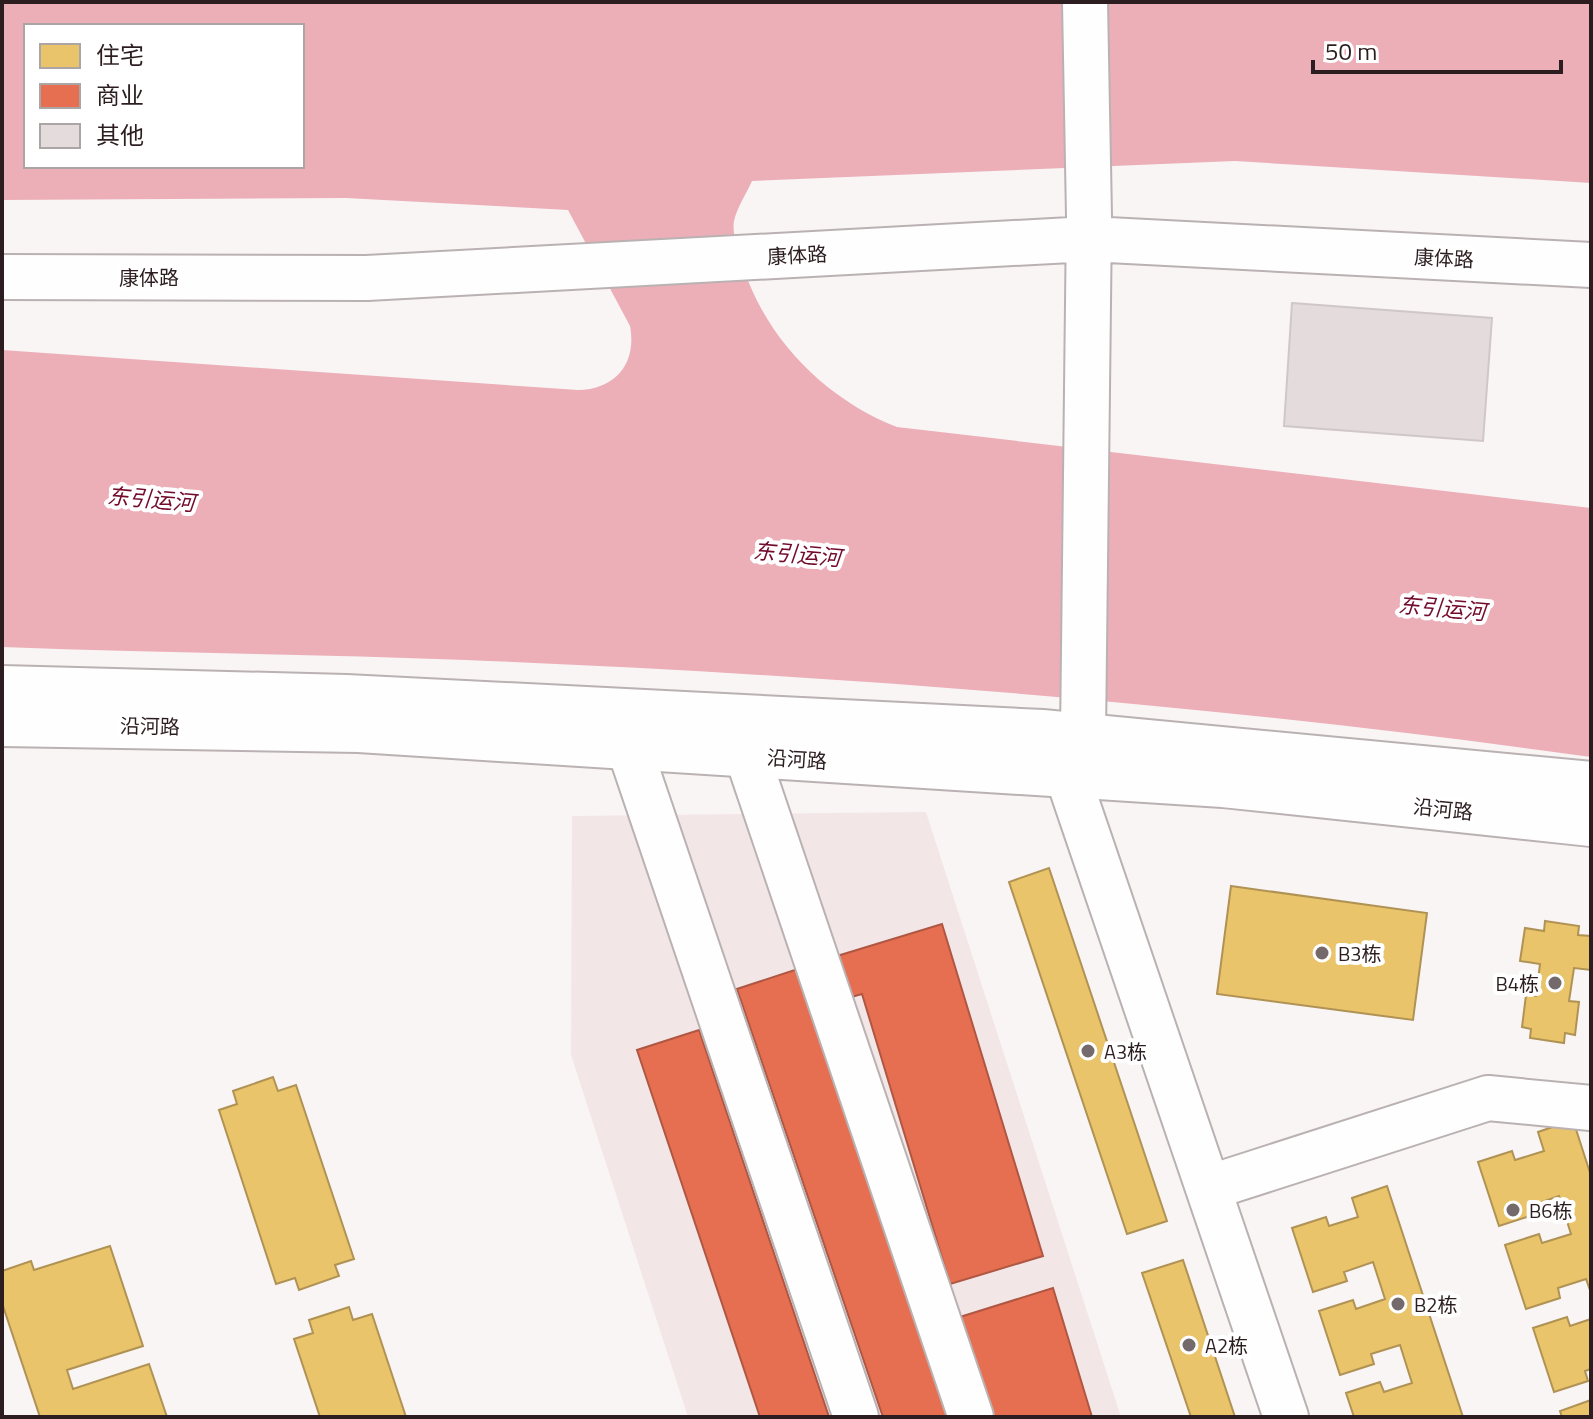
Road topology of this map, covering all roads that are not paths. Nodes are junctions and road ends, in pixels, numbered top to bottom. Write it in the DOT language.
graph roads {
  1 [pos="1085,2"];
  2 [pos="1089,224"];
  3 [pos="1591,265"];
  4 [pos="2,277"];
  5 [pos="2,688"];
  6 [pos="2,724"];
  7 [pos="1083,726"];
  8 [pos="629,747"];
  9 [pos="747,755"];
  10 [pos="1068,777"];
  11 [pos="1591,784"];
  12 [pos="1591,824"];
  13 [pos="1591,1108"];
  14 [pos="1208,1188"];
  15 [pos="856,1417"];
  16 [pos="971,1417"];
  17 [pos="1286,1417"];
  1 -- 2 [label="street"];
  2 -- 3 [label="street, 康体路"];
  2 -- 4 [label="street, 康体路"];
  2 -- 7 [label="street"];
  5 -- 7 [label="street, 沿河路"];
  6 -- 8 [label="street, 沿河路"];
  7 -- 10 [label="street"];
  7 -- 11 [label="street, 沿河路"];
  8 -- 9 [label="street, 沿河路"];
  8 -- 15 [label="street"];
  9 -- 10 [label="street, 沿河路"];
  9 -- 16 [label="street"];
  10 -- 12 [label="street, 沿河路"];
  10 -- 14 [label="street"];
  13 -- 14 [label="street"];
  14 -- 17 [label="street"];
}
